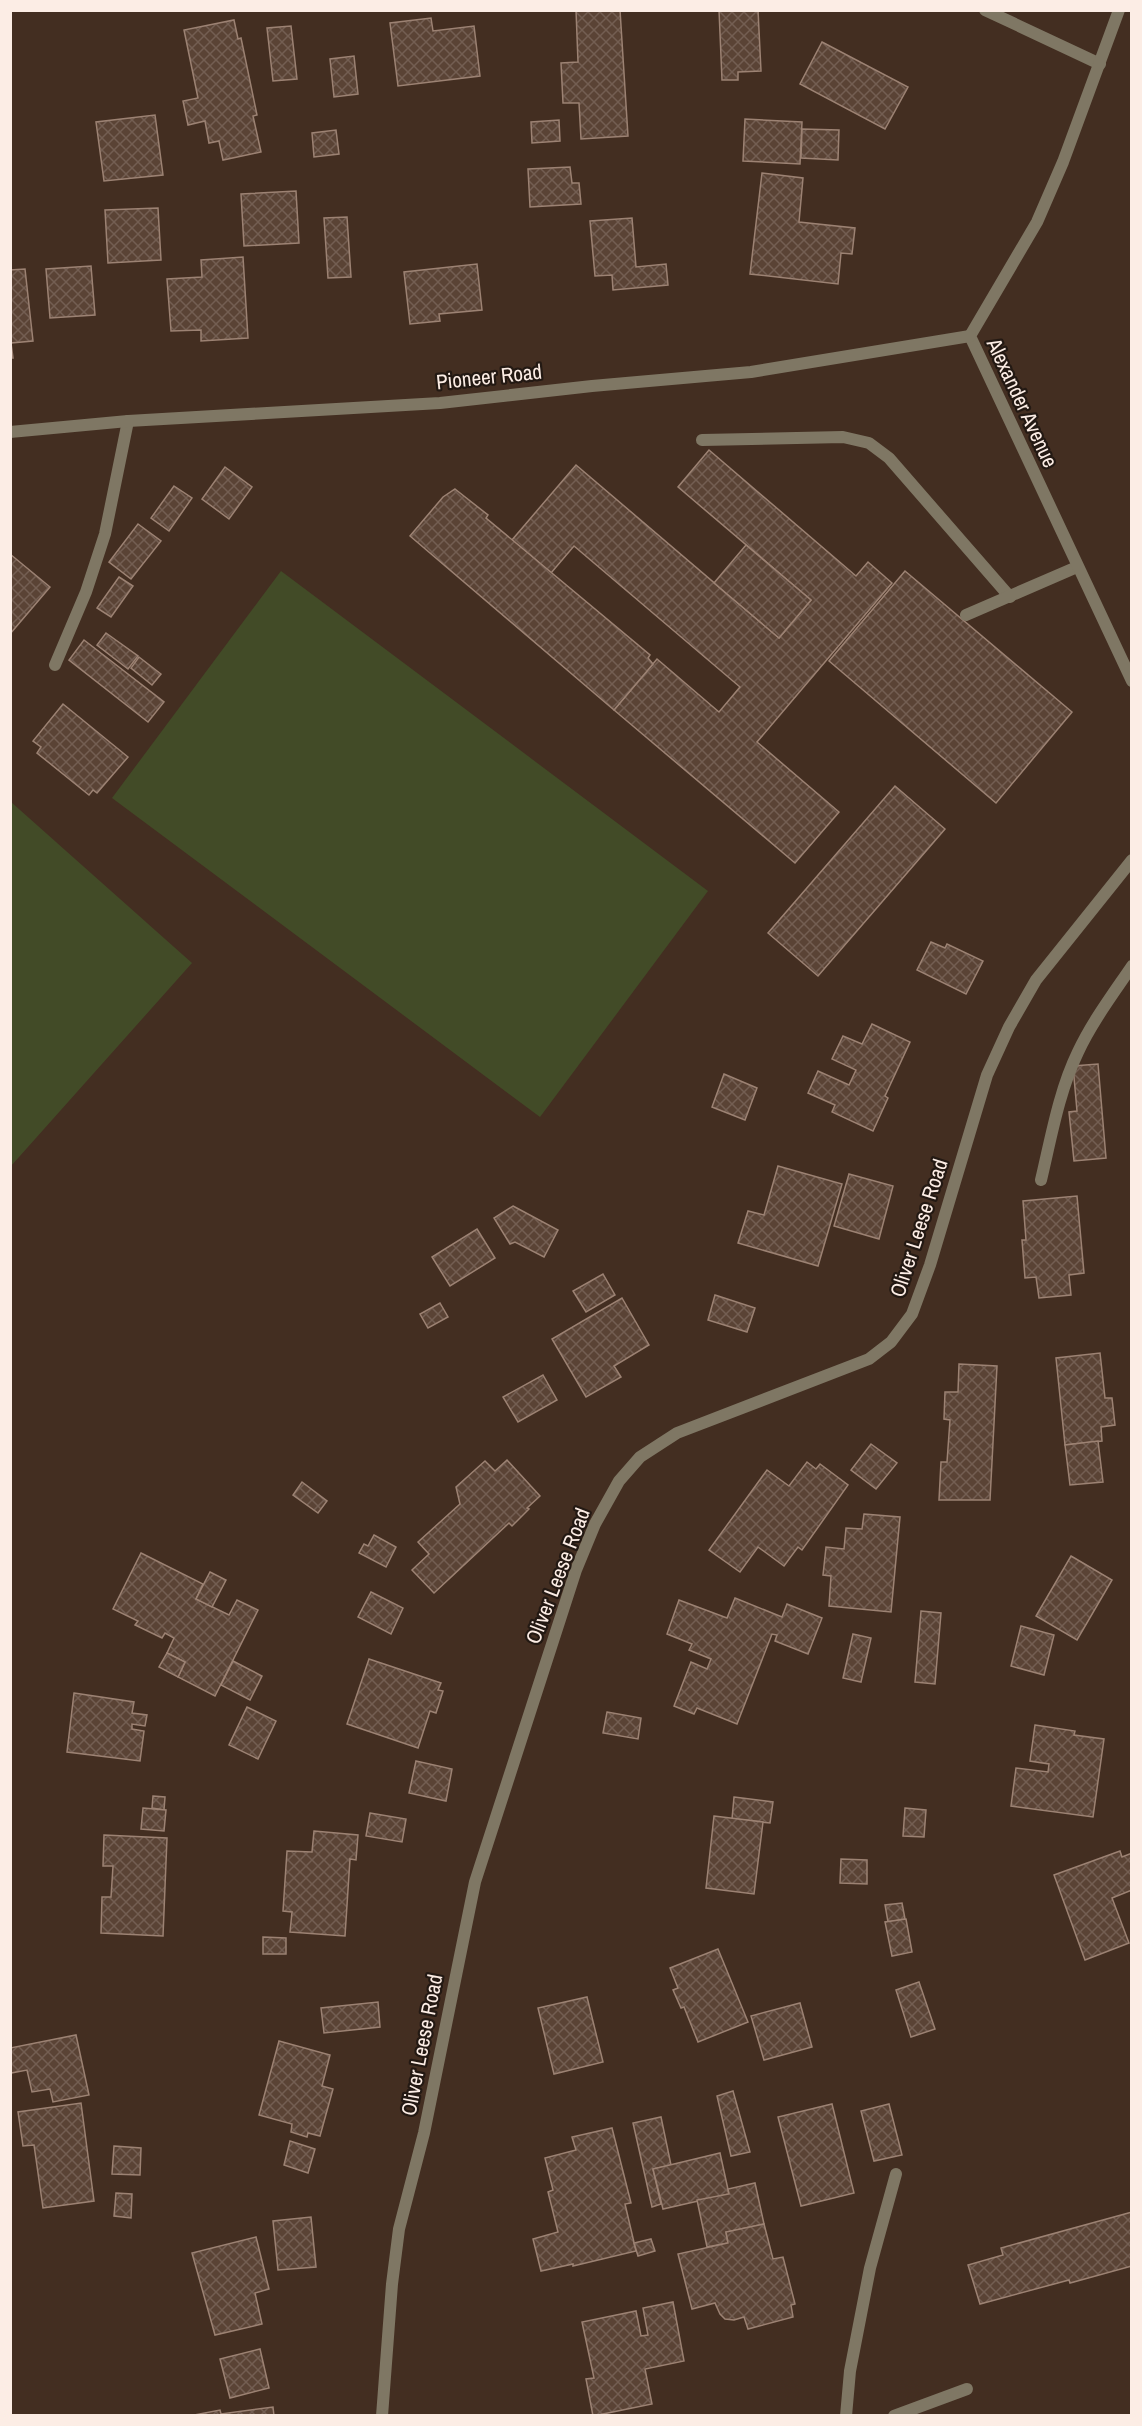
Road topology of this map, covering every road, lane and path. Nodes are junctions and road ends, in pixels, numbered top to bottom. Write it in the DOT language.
graph roads {
  1 [pos="985,10"];
  2 [pos="1119,10"];
  3 [pos="1100,64"];
  4 [pos="970,336"];
  5 [pos="128,420"];
  6 [pos="10,432"];
  7 [pos="702,440"];
  8 [pos="1077,567"];
  9 [pos="1010,597"];
  10 [pos="966,615"];
  11 [pos="55,665"];
  12 [pos="1129,668"];
  13 [pos="1131,681"];
  14 [pos="1131,860"];
  15 [pos="1131,966"];
  16 [pos="1041,1180"];
  17 [pos="896,2174"];
  18 [pos="967,2389"];
  19 [pos="382,2415"];
  20 [pos="846,2415"];
  21 [pos="894,2415"];
  1 -- 3 [label="street"];
  2 -- 3 [label="street, Alexander Avenue"];
  3 -- 4 [label="street, Alexander Avenue"];
  4 -- 5 [label="street, Pioneer Road"];
  4 -- 8 [label="street, Alexander Avenue"];
  5 -- 6 [label="street, Pioneer Road"];
  5 -- 11 [label="street"];
  7 -- 9 [label="street"];
  8 -- 9 [label="street"];
  8 -- 12 [label="street, Alexander Avenue"];
  9 -- 10 [label="street"];
  12 -- 13 [label="street, Alexander Avenue"];
  14 -- 19 [label="street, Oliver Leese Road"];
  15 -- 16 [label="street"];
  17 -- 20 [label="street"];
  18 -- 21 [label="street"];
}
